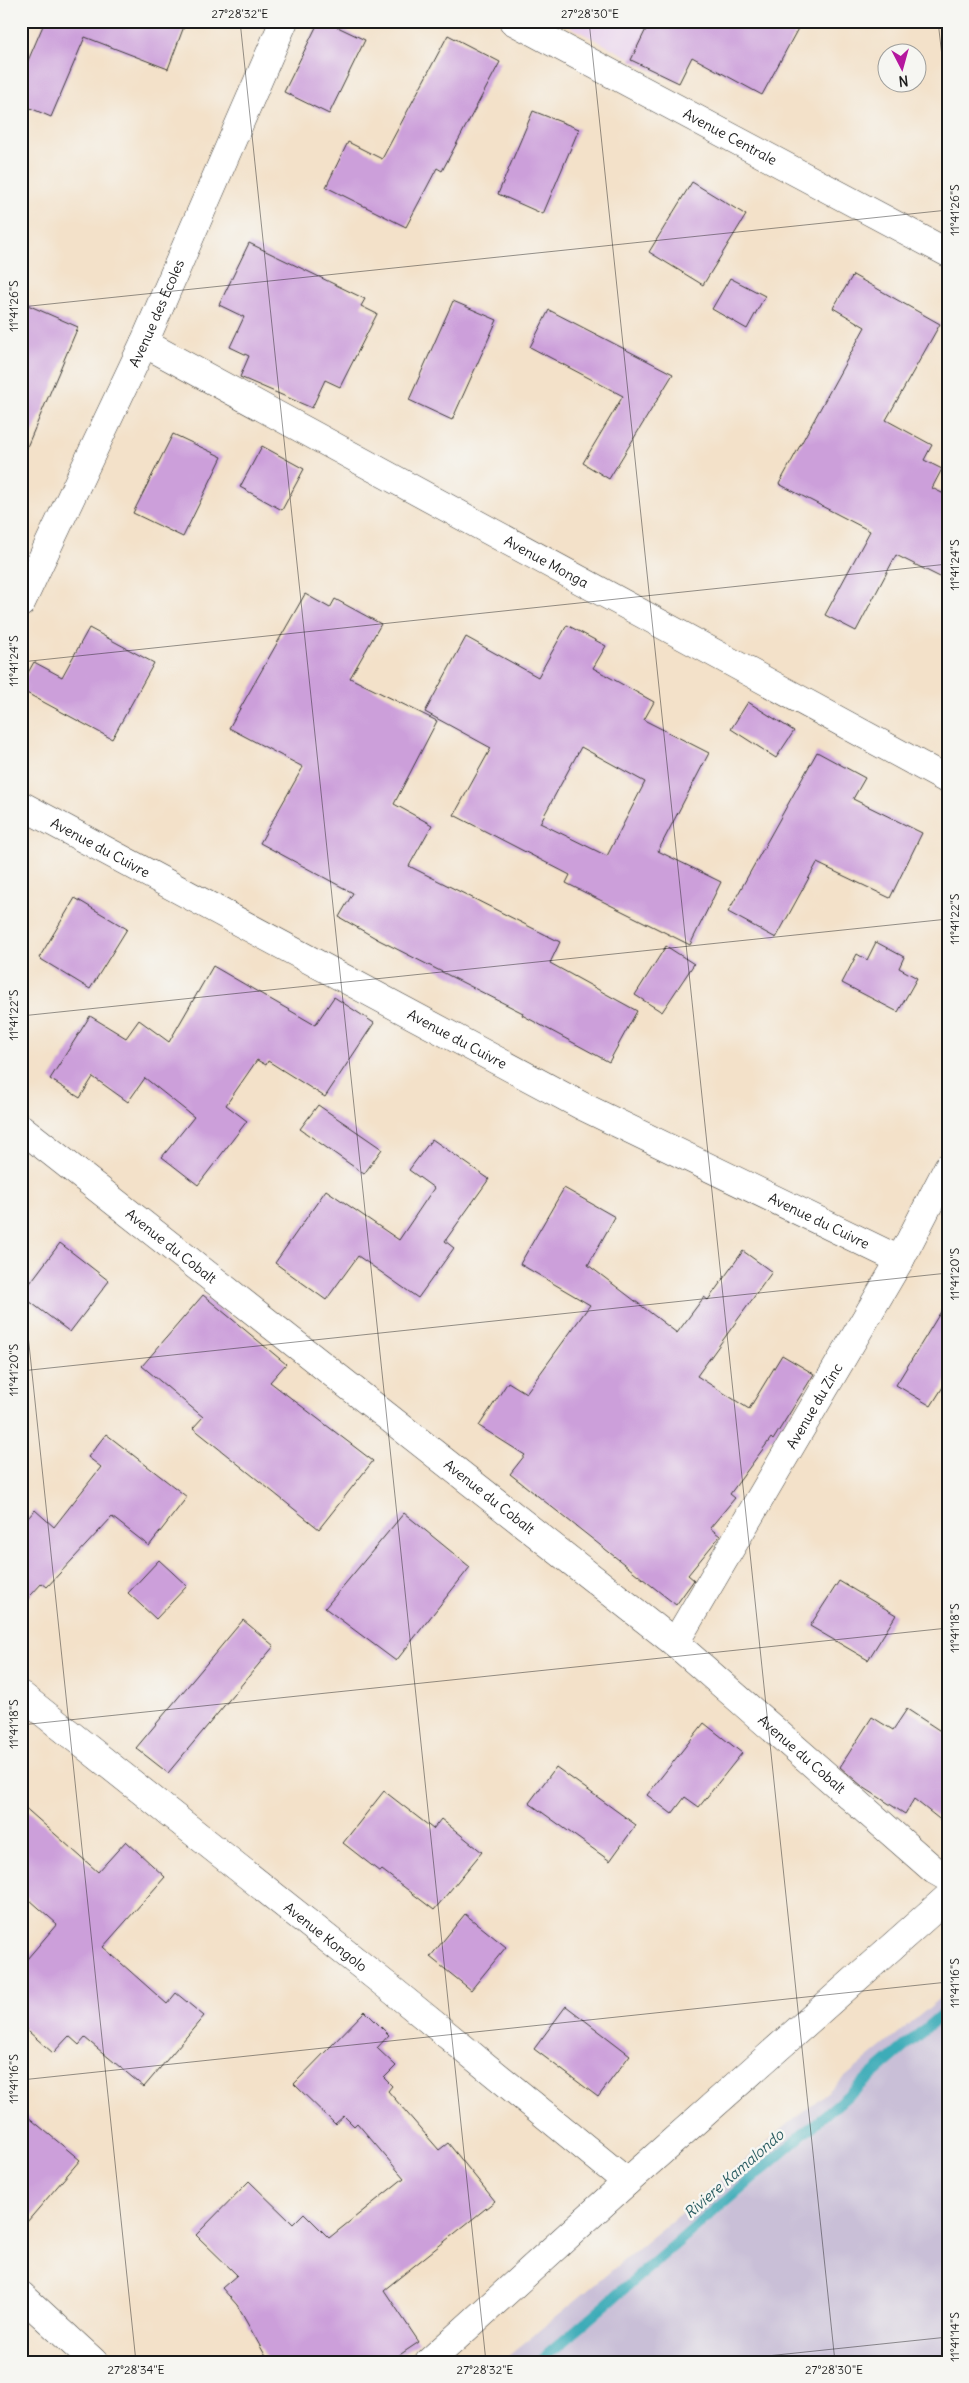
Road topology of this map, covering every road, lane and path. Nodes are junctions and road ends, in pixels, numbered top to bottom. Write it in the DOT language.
graph roads {
  1 [pos="284,21"];
  2 [pos="513,21"];
  3 [pos="948,253"];
  4 [pos="144,343"];
  5 [pos="21,603"];
  6 [pos="948,780"];
  7 [pos="21,805"];
  8 [pos="21,1128"];
  9 [pos="948,1167"];
  10 [pos="900,1260"];
  11 [pos="675,1643"];
  12 [pos="21,1695"];
  13 [pos="948,1878"];
  14 [pos="948,1897"];
  15 [pos="627,2182"];
  16 [pos="21,2295"];
  17 [pos="94,2362"];
  18 [pos="429,2362"];
  1 -- 4 [label="street, Avenue des Ecoles"];
  2 -- 3 [label="street, Avenue Centrale"];
  4 -- 5 [label="street, Avenue des Ecoles"];
  4 -- 6 [label="street, Avenue Monga"];
  7 -- 10 [label="street, Avenue du Cuivre"];
  8 -- 11 [label="street, Avenue du Cobalt"];
  9 -- 10 [label="street, Avenue du Zinc"];
  10 -- 11 [label="street, Avenue du Zinc"];
  11 -- 13 [label="street, Avenue du Cobalt"];
  12 -- 15 [label="street, Avenue Kongolo"];
  14 -- 15 [label="street"];
  15 -- 18 [label="street"];
  16 -- 17 [label="street"];
}
